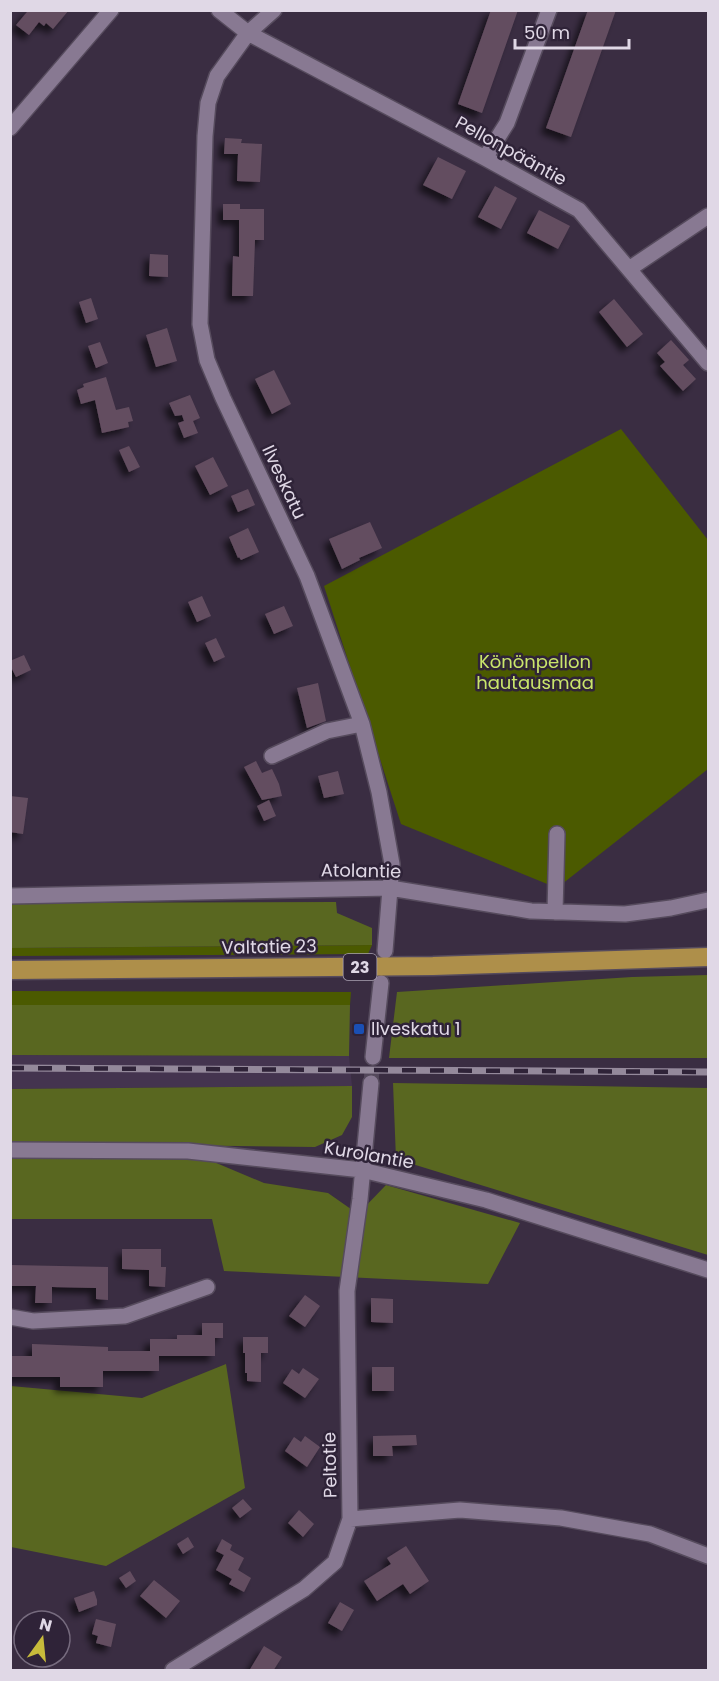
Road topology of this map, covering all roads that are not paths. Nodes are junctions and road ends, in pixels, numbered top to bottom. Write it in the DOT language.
graph roads {
  1 [pos="111,10"];
  2 [pos="219,10"];
  3 [pos="274,10"];
  4 [pos="549,10"];
  5 [pos="248,33"];
  6 [pos="10,128"];
  7 [pos="485,158"];
  8 [pos="708,216"];
  9 [pos="629,269"];
  10 [pos="706,357"];
  11 [pos="362,724"];
  12 [pos="272,756"];
  13 [pos="558,834"];
  14 [pos="390,888"];
  15 [pos="10,896"];
  16 [pos="708,900"];
  17 [pos="555,912"];
  18 [pos="385,951"];
  19 [pos="708,957"];
  20 [pos="10,970"];
  21 [pos="381,983"];
  22 [pos="373,1056"];
  23 [pos="371,1083"];
  24 [pos="10,1150"];
  25 [pos="362,1170"];
  26 [pos="708,1270"];
  27 [pos="207,1287"];
  28 [pos="10,1317"];
  29 [pos="350,1519"];
  30 [pos="708,1556"];
  31 [pos="173,1671"];
  1 -- 6 [label="street"];
  2 -- 5 [label="street, Pellonpääntie"];
  3 -- 5 [label="street, Ilveskatu"];
  4 -- 7 [label="street"];
  5 -- 7 [label="street, Pellonpääntie"];
  5 -- 11 [label="street, Ilveskatu"];
  7 -- 9 [label="street, Pellonpääntie"];
  8 -- 9 [label="street"];
  9 -- 10 [label="street, Pellonpääntie"];
  11 -- 12 [label="street"];
  11 -- 14 [label="street, Ilveskatu"];
  13 -- 17 [label="street"];
  14 -- 15 [label="street, Atolantie"];
  14 -- 17 [label="street, Atolantie"];
  14 -- 18 [label="street, Ilveskatu"];
  16 -- 17 [label="street, Atolantie"];
  19 -- 20 [label="highway, Valtatie 23 / 23"];
  21 -- 22 [label="street"];
  23 -- 25 [label="street"];
  24 -- 25 [label="street, Kurolantie"];
  25 -- 26 [label="street, Kurolantie"];
  25 -- 29 [label="street, Peltotie"];
  27 -- 28 [label="street"];
  29 -- 30 [label="street"];
  29 -- 31 [label="street, Peltotie"];
}
